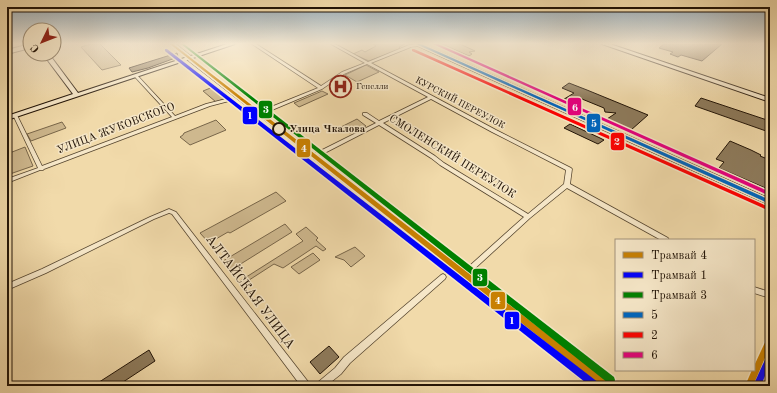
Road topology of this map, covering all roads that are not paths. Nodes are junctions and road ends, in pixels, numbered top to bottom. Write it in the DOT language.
graph roads {
  1 [pos="53,62"];
  2 [pos="178,62"];
  3 [pos="192,62"];
  4 [pos="281,62"];
  5 [pos="457,62"];
  6 [pos="658,62"];
  7 [pos="368,63"];
  8 [pos="136,76"];
  9 [pos="321,88"];
  10 [pos="78,95"];
  11 [pos="431,97"];
  12 [pos="232,99"];
  13 [pos="770,100"];
  14 [pos="263,112"];
  15 [pos="365,114"];
  16 [pos="15,115"];
  17 [pos="7,118"];
  18 [pos="175,118"];
  19 [pos="379,123"];
  20 [pos="308,159"];
  21 [pos="41,168"];
  22 [pos="7,181"];
  23 [pos="567,186"];
  24 [pos="770,202"];
  25 [pos="528,217"];
  26 [pos="664,239"];
  27 [pos="468,271"];
  28 [pos="443,277"];
  29 [pos="7,287"];
  30 [pos="755,290"];
  31 [pos="770,295"];
  32 [pos="306,386"];
  33 [pos="320,386"];
  34 [pos="594,386"];
  1 -- 10 [label="street"];
  2 -- 8 [label="street"];
  3 -- 12 [label="street"];
  4 -- 9 [label="street"];
  5 -- 24 [label="street"];
  6 -- 13 [label="street"];
  7 -- 9 [label="street"];
  7 -- 11 [label="street, КУРСКИЙ ПЕРЕУЛОК"];
  8 -- 10 [label="street"];
  8 -- 18 [label="street"];
  9 -- 14 [label="street"];
  10 -- 16 [label="street"];
  11 -- 19 [label="street"];
  11 -- 23 [label="street, КУРСКИЙ ПЕРЕУЛОК"];
  12 -- 18 [label="street, УЛИЦА ЖУКОВСКОГО"];
  12 -- 20 [label="street"];
  15 -- 19 [label="street, СМОЛЕНСКИЙ ПЕРЕУЛОК"];
  16 -- 17 [label="street"];
  16 -- 21 [label="street"];
  18 -- 21 [label="street, УЛИЦА ЖУКОВСКОГО"];
  19 -- 20 [label="street"];
  19 -- 25 [label="street, СМОЛЕНСКИЙ ПЕРЕУЛОК"];
  20 -- 34 [label="street"];
  21 -- 22 [label="street, УЛИЦА ЖУКОВСКОГО"];
  23 -- 25 [label="street"];
  23 -- 26 [label="street"];
  25 -- 27 [label="street"];
  28 -- 33 [label="street"];
  29 -- 32 [label="street, АЛТАЙСКАЯ УЛИЦА"];
  30 -- 31 [label="street"];
}
